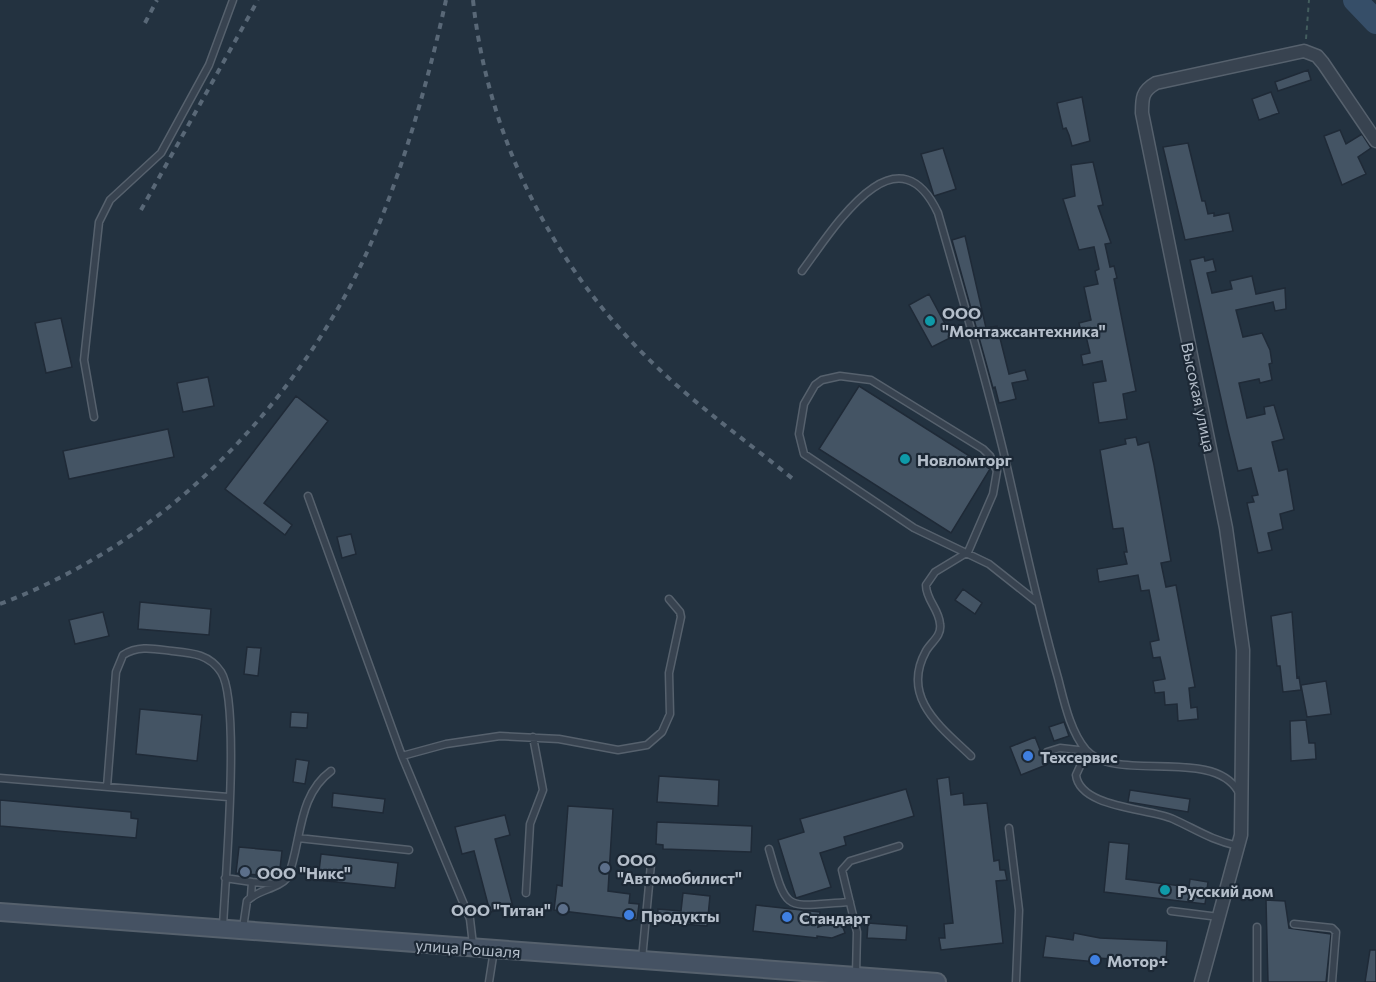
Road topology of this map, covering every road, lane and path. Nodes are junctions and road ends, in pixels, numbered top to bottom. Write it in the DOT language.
graph roads {
  1 [pos="233,0"];
  2 [pos="1309,0"];
  3 [pos="1305,51"];
  4 [pos="1376,141"];
  5 [pos="802,271"];
  6 [pos="94,417"];
  7 [pos="308,495"];
  8 [pos="968,552"];
  9 [pos="669,599"];
  10 [pos="1037,602"];
  11 [pos="533,737"];
  12 [pos="1087,751"];
  13 [pos="1047,752"];
  14 [pos="402,756"];
  15 [pos="971,756"];
  16 [pos="331,771"];
  17 [pos="0,778"];
  18 [pos="107,787"];
  19 [pos="228,797"];
  20 [pos="1243,806"];
  21 [pos="1009,828"];
  22 [pos="298,838"];
  23 [pos="898,846"];
  24 [pos="1239,846"];
  25 [pos="769,849"];
  26 [pos="409,850"];
  27 [pos="651,864"];
  28 [pos="225,878"];
  29 [pos="252,882"];
  30 [pos="279,884"];
  31 [pos="526,893"];
  32 [pos="251,896"];
  33 [pos="850,902"];
  34 [pos="1171,911"];
  35 [pos="0,912"];
  36 [pos="1220,917"];
  37 [pos="1294,924"];
  38 [pos="1257,927"];
  39 [pos="223,929"];
  40 [pos="243,931"];
  41 [pos="473,948"];
  42 [pos="495,950"];
  43 [pos="642,959"];
  44 [pos="856,975"];
  45 [pos="489,982"];
  46 [pos="937,982"];
  47 [pos="1016,982"];
  48 [pos="1202,982"];
  49 [pos="1257,982"];
  50 [pos="1332,982"];
  1 -- 6 [label="lane"];
  2 -- 3 [label="path"];
  3 -- 4 [label="street"];
  3 -- 20 [label="street, Высокая улица"];
  5 -- 10 [label="lane"];
  7 -- 14 [label="lane"];
  8 -- 8 [label="lane"];
  8 -- 10 [label="lane"];
  8 -- 15 [label="lane"];
  9 -- 11 [label="lane"];
  10 -- 12 [label="lane"];
  11 -- 14 [label="lane"];
  11 -- 31 [label="lane"];
  12 -- 13 [label="lane"];
  12 -- 20 [label="lane"];
  12 -- 24 [label="lane"];
  14 -- 41 [label="lane"];
  16 -- 22 [label="lane"];
  17 -- 18 [label="lane"];
  18 -- 19 [label="lane"];
  18 -- 19 [label="lane"];
  19 -- 28 [label="lane"];
  20 -- 24 [label="street, Высокая улица"];
  21 -- 47 [label="lane"];
  22 -- 26 [label="lane"];
  22 -- 30 [label="lane"];
  23 -- 33 [label="lane"];
  24 -- 36 [label="street, Высокая улица"];
  25 -- 33 [label="lane"];
  27 -- 43 [label="lane"];
  28 -- 29 [label="lane"];
  28 -- 39 [label="lane"];
  29 -- 30 [label="lane"];
  29 -- 32 [label="lane"];
  30 -- 32 [label="lane"];
  32 -- 40 [label="lane"];
  33 -- 44 [label="lane"];
  34 -- 36 [label="lane"];
  35 -- 39 [label="main road, улица Рошаля"];
  36 -- 48 [label="street, Высокая улица"];
  37 -- 50 [label="lane"];
  38 -- 49 [label="lane"];
  39 -- 40 [label="main road, улица Рошаля"];
  40 -- 41 [label="main road, улица Рошаля"];
  41 -- 42 [label="main road, улица Рошаля"];
  42 -- 43 [label="main road, улица Рошаля"];
  42 -- 45 [label="lane"];
  43 -- 44 [label="main road, улица Рошаля"];
  44 -- 46 [label="main road, улица Рошаля"];
}
